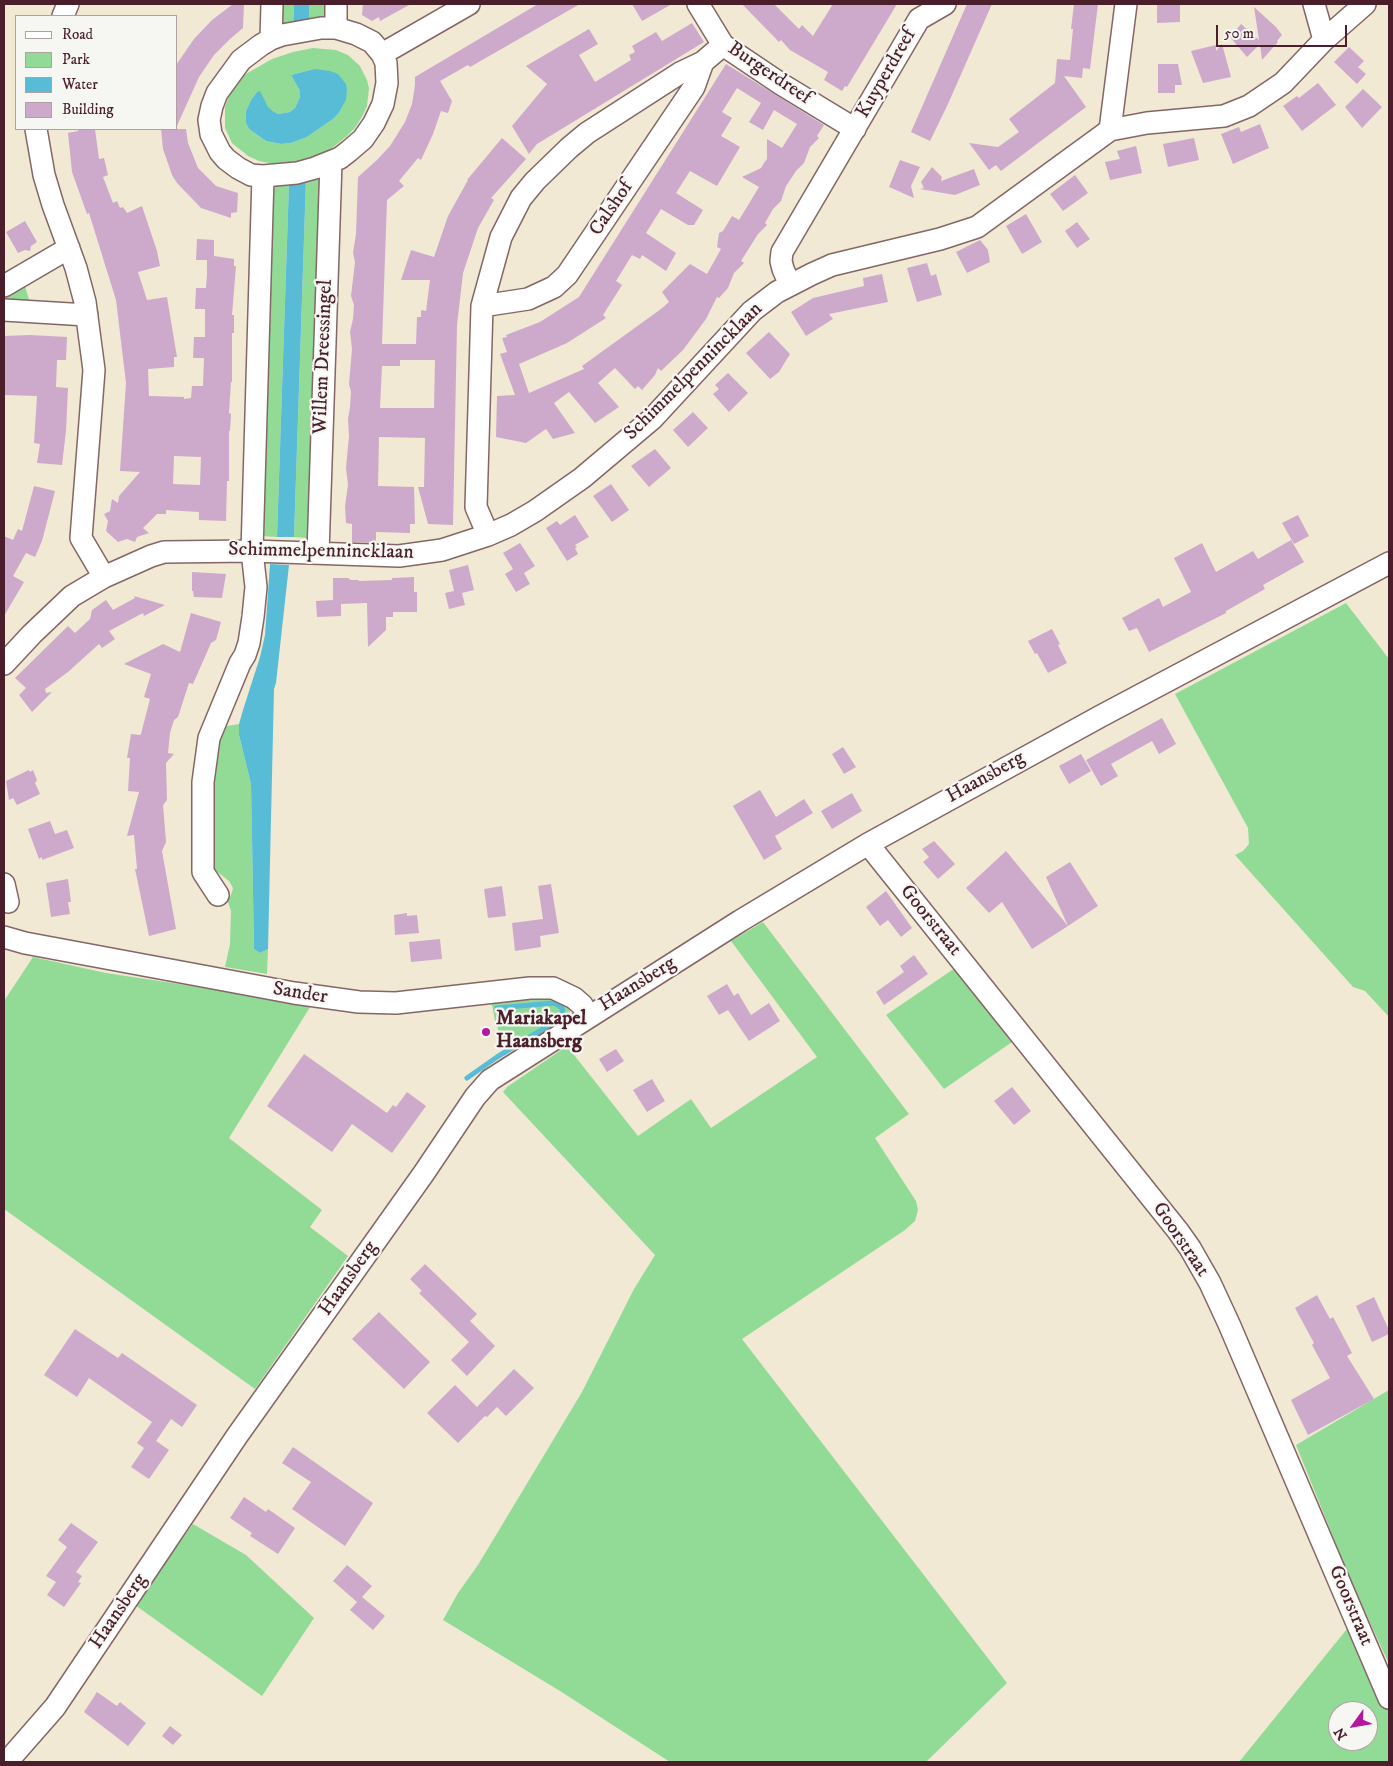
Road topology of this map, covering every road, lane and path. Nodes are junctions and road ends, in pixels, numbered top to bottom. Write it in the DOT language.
graph roads {
  1 [pos="272,4"];
  2 [pos="336,4"];
  3 [pos="469,4"];
  4 [pos="698,4"];
  5 [pos="946,4"];
  6 [pos="1126,4"];
  7 [pos="1314,4"];
  8 [pos="1364,4"];
  9 [pos="336,28"];
  10 [pos="271,39"];
  11 [pos="1324,40"];
  12 [pos="723,45"];
  13 [pos="382,54"];
  14 [pos="703,62"];
  15 [pos="855,129"];
  16 [pos="36,130"];
  17 [pos="1110,130"];
  18 [pos="331,162"];
  19 [pos="263,176"];
  20 [pos="69,248"];
  21 [pos="790,285"];
  22 [pos="4,286"];
  23 [pos="482,306"];
  24 [pos="4,310"];
  25 [pos="87,315"];
  26 [pos="488,536"];
  27 [pos="252,551"];
  28 [pos="318,553"];
  29 [pos="1389,563"];
  30 [pos="104,577"];
  31 [pos="4,664"];
  32 [pos="868,844"];
  33 [pos="218,896"];
  34 [pos="4,937"];
  35 [pos="589,1016"];
  36 [pos="1389,1698"];
  37 [pos="7,1762"];
  1 -- 10 [label="street"];
  2 -- 9 [label="street"];
  3 -- 13 [label="street"];
  4 -- 12 [label="street, Burgerdreef"];
  5 -- 15 [label="street, Kuyperdreef"];
  6 -- 17 [label="street"];
  7 -- 11 [label="street"];
  8 -- 11 [label="street, Schimmelpennincklaan"];
  9 -- 10 [label="street"];
  9 -- 13 [label="street"];
  10 -- 19 [label="street"];
  11 -- 17 [label="street, Schimmelpennincklaan"];
  12 -- 14 [label="street, Calshof"];
  12 -- 15 [label="street, Burgerdreef"];
  13 -- 18 [label="street"];
  14 -- 23 [label="street, Calshof"];
  14 -- 23 [label="street, Calshof"];
  15 -- 21 [label="street"];
  16 -- 20 [label="street"];
  17 -- 21 [label="street, Schimmelpennincklaan"];
  18 -- 19 [label="street"];
  18 -- 28 [label="street, Willem Dreessingel"];
  19 -- 27 [label="street"];
  20 -- 22 [label="street"];
  20 -- 25 [label="street"];
  21 -- 26 [label="street, Schimmelpennincklaan"];
  23 -- 26 [label="street, Calshof"];
  24 -- 25 [label="street"];
  25 -- 30 [label="street"];
  26 -- 28 [label="street, Schimmelpennincklaan"];
  27 -- 28 [label="street, Schimmelpennincklaan"];
  27 -- 30 [label="street, Schimmelpennincklaan"];
  27 -- 33 [label="street"];
  29 -- 32 [label="street, Haansberg"];
  30 -- 31 [label="street, Schimmelpennincklaan"];
  32 -- 35 [label="street, Haansberg"];
  32 -- 36 [label="street, Goorstraat"];
  34 -- 35 [label="street, Sander"];
  35 -- 37 [label="street, Haansberg"];
}
